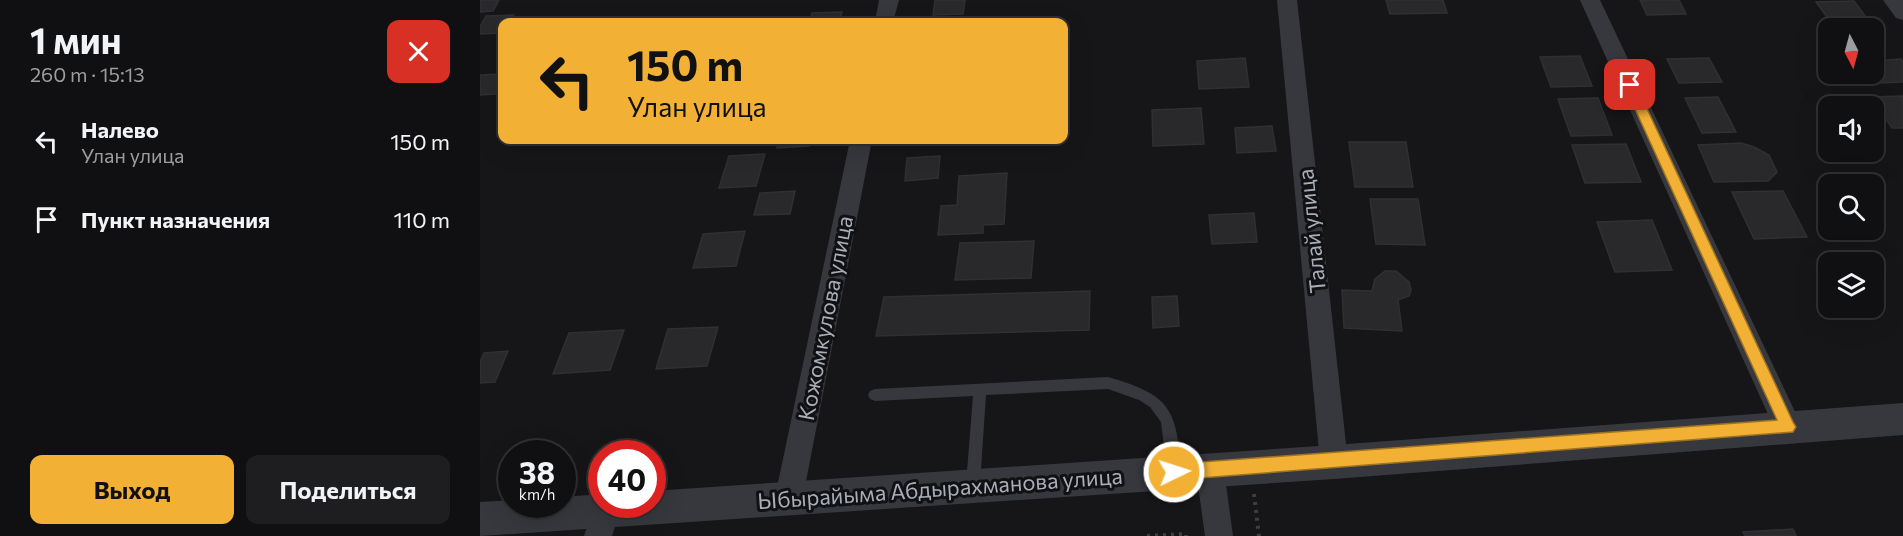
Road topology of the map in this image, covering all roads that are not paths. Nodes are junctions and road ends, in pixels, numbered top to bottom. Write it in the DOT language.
graph roads {
  1 [pos="889,0"];
  2 [pos="1287,0"];
  3 [pos="1590,0"];
  4 [pos="1893,0"];
  5 [pos="1903,14"];
  6 [pos="885,18"];
  7 [pos="860,144"];
  8 [pos="980,390"];
  9 [pos="875,395"];
  10 [pos="1903,419"];
  11 [pos="1788,427"];
  12 [pos="1335,462"];
  13 [pos="1210,470"];
  14 [pos="1174,472"];
  15 [pos="973,485"];
  16 [pos="789,498"];
  17 [pos="480,520"];
  18 [pos="602,523"];
  19 [pos="1219,536"];
  1 -- 6 [label="street"];
  2 -- 12 [label="street, Талай улица"];
  3 -- 11 [label="street"];
  4 -- 5 [label="street"];
  7 -- 16 [label="street, Кожомкулова улица"];
  8 -- 9 [label="lane"];
  8 -- 14 [label="lane"];
  8 -- 15 [label="lane"];
  10 -- 11 [label="street, Ыбырайыма Абдырахманова улица"];
  11 -- 12 [label="street, Ыбырайыма Абдырахманова улица"];
  12 -- 13 [label="street, Ыбырайыма Абдырахманова улица"];
  13 -- 14 [label="street, Ыбырайыма Абдырахманова улица"];
  13 -- 19 [label="street"];
  14 -- 15 [label="street, Ыбырайыма Абдырахманова улица"];
  15 -- 16 [label="street, Ыбырайыма Абдырахманова улица"];
  16 -- 18 [label="street, Ыбырайыма Абдырахманова улица"];
  17 -- 18 [label="street, Ыбырайыма Абдырахманова улица"];
}
